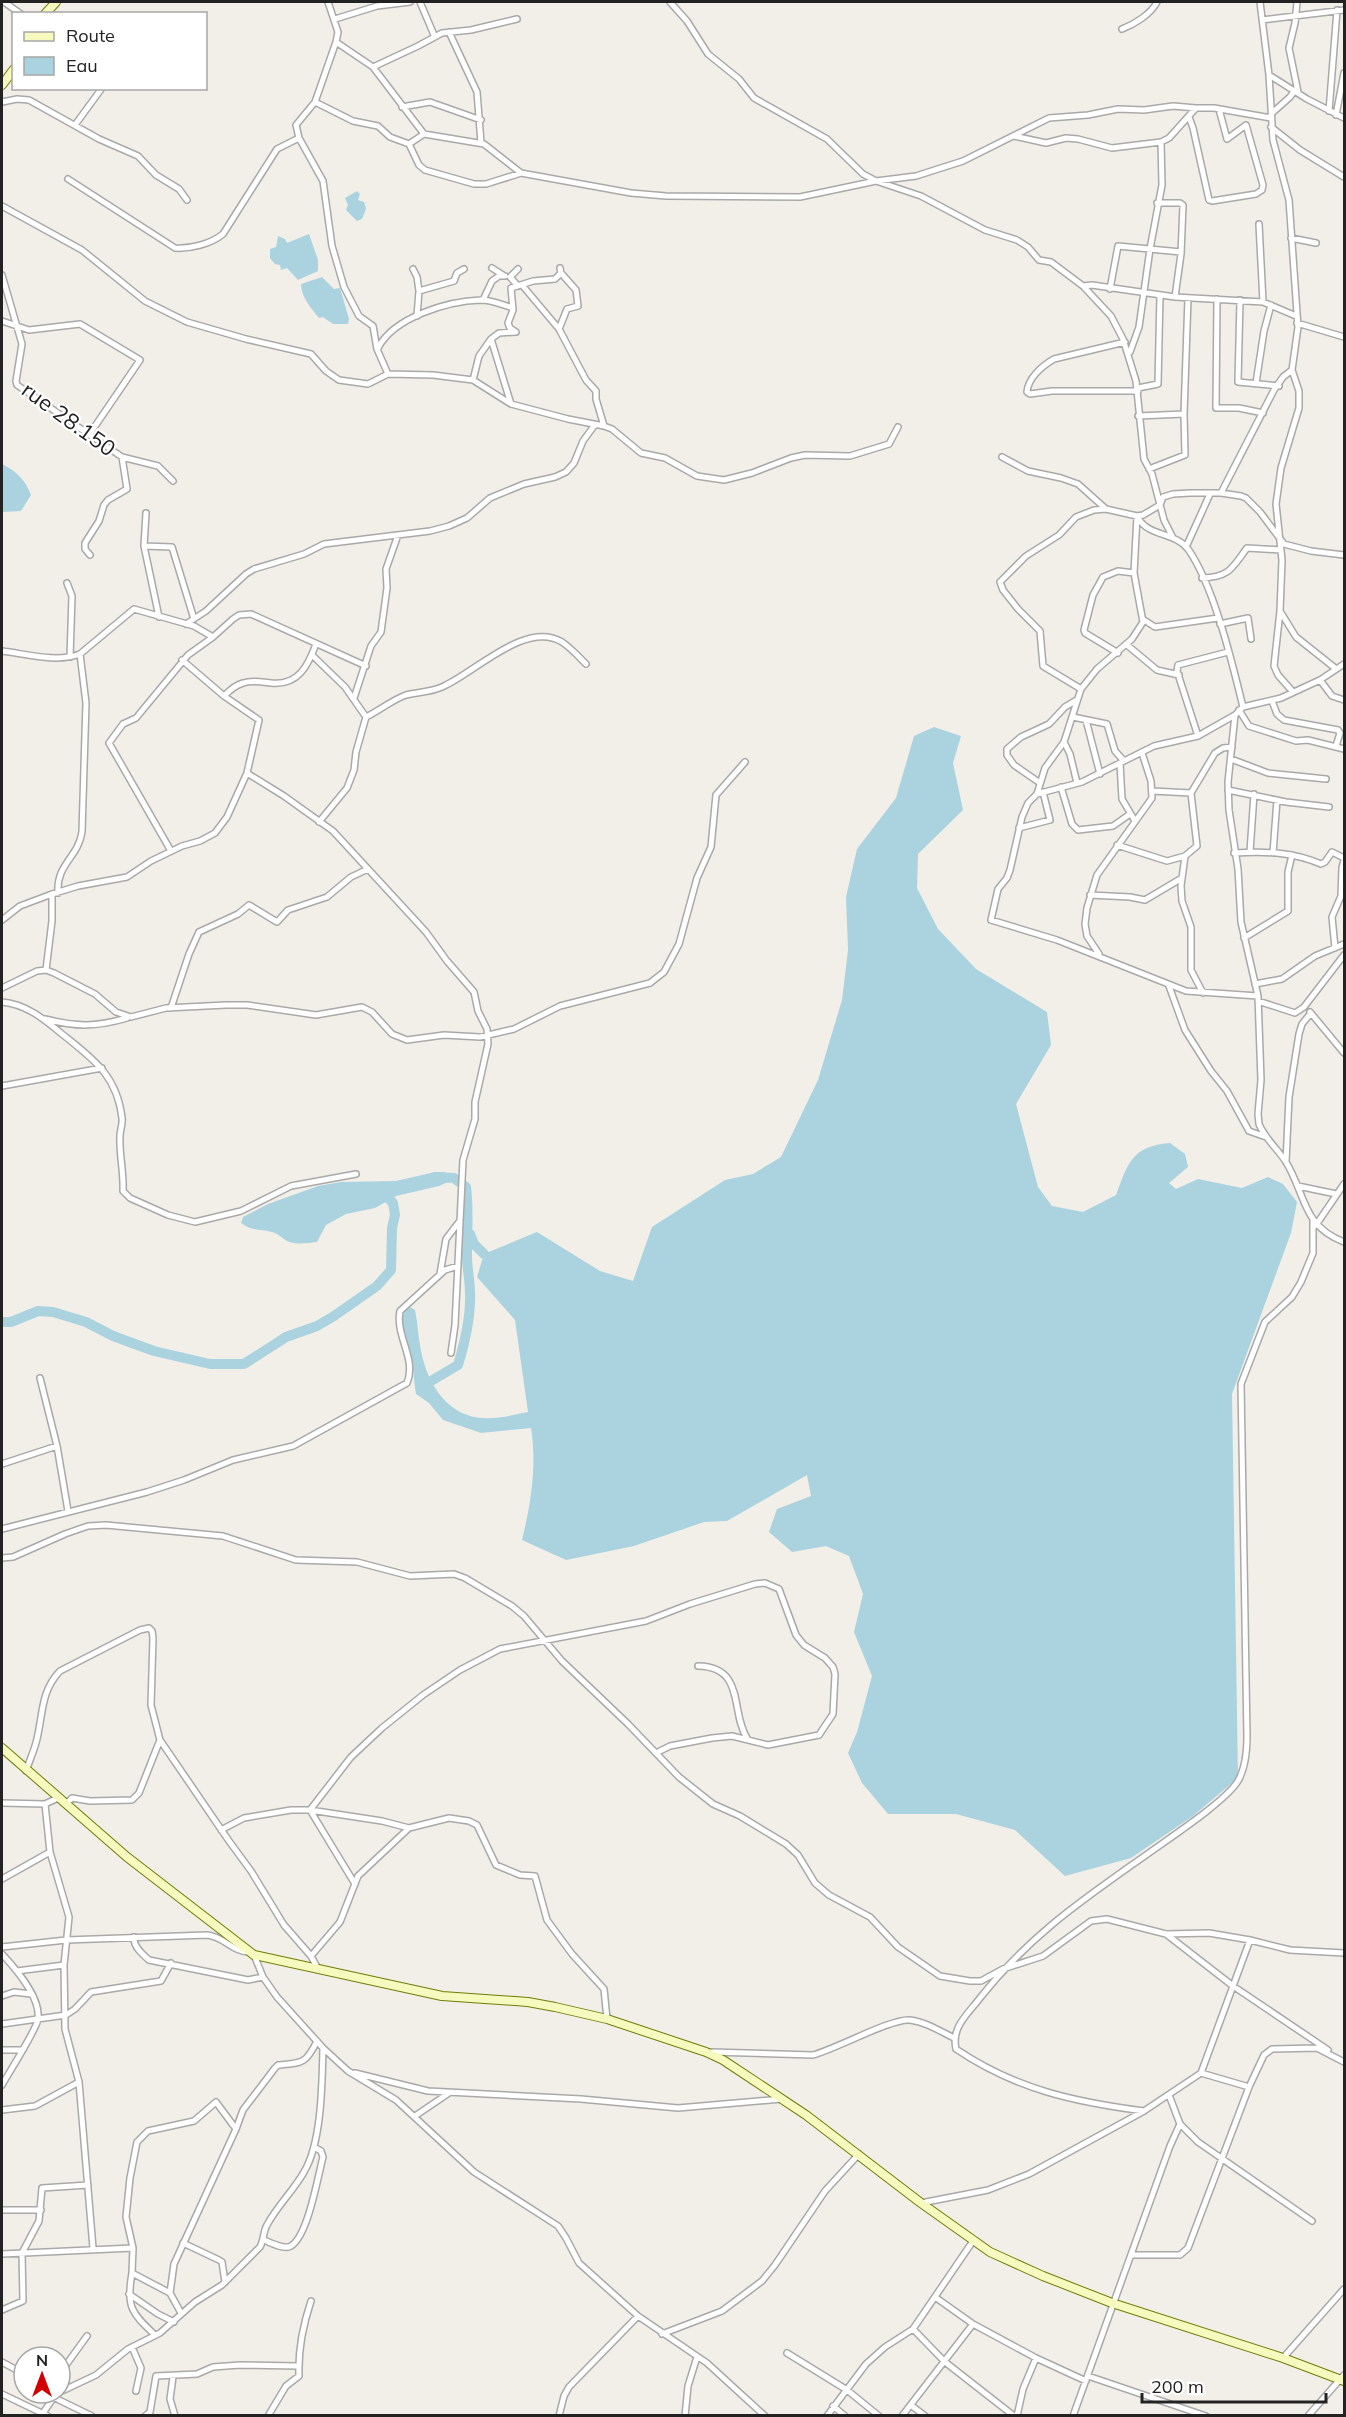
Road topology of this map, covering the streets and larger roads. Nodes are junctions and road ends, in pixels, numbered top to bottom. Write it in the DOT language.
graph roads {
  1 [pos="4,2"];
  2 [pos="328,2"];
  3 [pos="410,2"];
  4 [pos="420,2"];
  5 [pos="670,2"];
  6 [pos="1157,2"];
  7 [pos="1260,2"];
  8 [pos="1297,2"];
  9 [pos="1343,3"];
  10 [pos="1337,10"];
  11 [pos="1344,10"];
  12 [pos="18,12"];
  13 [pos="1296,15"];
  14 [pos="335,19"];
  15 [pos="517,19"];
  16 [pos="1262,20"];
  17 [pos="1122,28"];
  18 [pos="448,32"];
  19 [pos="434,36"];
  20 [pos="336,42"];
  21 [pos="373,67"];
  22 [pos="1344,73"];
  23 [pos="1269,75"];
  24 [pos="101,90"];
  25 [pos="1297,91"];
  26 [pos="2,102"];
  27 [pos="315,102"];
  28 [pos="402,107"];
  29 [pos="1196,108"];
  30 [pos="1219,109"];
  31 [pos="1329,111"];
  32 [pos="1248,115"];
  33 [pos="1336,115"];
  34 [pos="1271,116"];
  35 [pos="1189,117"];
  36 [pos="1344,118"];
  37 [pos="481,120"];
  38 [pos="75,125"];
  39 [pos="1246,125"];
  40 [pos="1271,126"];
  41 [pos="424,134"];
  42 [pos="1014,136"];
  43 [pos="300,138"];
  44 [pos="1161,142"];
  45 [pos="481,143"];
  46 [pos="409,144"];
  47 [pos="522,172"];
  48 [pos="1344,177"];
  49 [pos="68,179"];
  50 [pos="876,181"];
  51 [pos="187,200"];
  52 [pos="1157,203"];
  53 [pos="2,206"];
  54 [pos="1259,224"];
  55 [pos="1291,238"];
  56 [pos="1316,243"];
  57 [pos="1150,249"];
  58 [pos="1181,252"];
  59 [pos="492,268"];
  60 [pos="518,268"];
  61 [pos="413,269"];
  62 [pos="464,269"];
  63 [pos="2,275"];
  64 [pos="507,277"];
  65 [pos="520,286"];
  66 [pos="1083,286"];
  67 [pos="1110,289"];
  68 [pos="419,291"];
  69 [pos="1145,294"];
  70 [pos="1160,295"];
  71 [pos="1175,297"];
  72 [pos="1188,298"];
  73 [pos="1217,299"];
  74 [pos="483,300"];
  75 [pos="1240,300"];
  76 [pos="1263,302"];
  77 [pos="1271,305"];
  78 [pos="513,308"];
  79 [pos="417,316"];
  80 [pos="1296,316"];
  81 [pos="2,321"];
  82 [pos="1297,323"];
  83 [pos="16,327"];
  84 [pos="559,329"];
  85 [pos="1344,337"];
  86 [pos="491,339"];
  87 [pos="1125,342"];
  88 [pos="377,349"];
  89 [pos="1130,353"];
  90 [pos="1292,370"];
  91 [pos="388,374"];
  92 [pos="472,380"];
  93 [pos="1256,383"];
  94 [pos="1279,386"];
  95 [pos="1138,389"];
  96 [pos="512,404"];
  97 [pos="1263,413"];
  98 [pos="1184,414"];
  99 [pos="1138,416"];
  100 [pos="594,426"];
  101 [pos="604,426"];
  102 [pos="898,427"];
  103 [pos="89,435"];
  104 [pos="122,457"];
  105 [pos="1002,457"];
  106 [pos="1149,469"];
  107 [pos="173,481"];
  108 [pos="1221,493"];
  109 [pos="1210,494"];
  110 [pos="1160,505"];
  111 [pos="1106,509"];
  112 [pos="146,513"];
  113 [pos="1137,516"];
  114 [pos="398,535"];
  115 [pos="1279,537"];
  116 [pos="1173,538"];
  117 [pos="144,546"];
  118 [pos="1186,547"];
  119 [pos="1281,550"];
  120 [pos="90,555"];
  121 [pos="1344,555"];
  122 [pos="1134,573"];
  123 [pos="1202,578"];
  124 [pos="67,583"];
  125 [pos="1280,610"];
  126 [pos="159,617"];
  127 [pos="195,619"];
  128 [pos="1144,620"];
  129 [pos="1219,621"];
  130 [pos="186,624"];
  131 [pos="213,637"];
  132 [pos="1251,639"];
  133 [pos="316,644"];
  134 [pos="1127,645"];
  135 [pos="2,651"];
  136 [pos="1228,652"];
  137 [pos="1118,653"];
  138 [pos="80,654"];
  139 [pos="312,655"];
  140 [pos="70,657"];
  141 [pos="182,660"];
  142 [pos="586,664"];
  143 [pos="1344,664"];
  144 [pos="366,666"];
  145 [pos="1335,668"];
  146 [pos="1179,675"];
  147 [pos="1320,680"];
  148 [pos="1081,689"];
  149 [pos="1293,692"];
  150 [pos="224,696"];
  151 [pos="354,698"];
  152 [pos="1076,700"];
  153 [pos="1272,700"];
  154 [pos="1344,700"];
  155 [pos="1239,711"];
  156 [pos="366,717"];
  157 [pos="1073,717"];
  158 [pos="1086,720"];
  159 [pos="1198,736"];
  160 [pos="1064,742"];
  161 [pos="1336,746"];
  162 [pos="1232,747"];
  163 [pos="1344,749"];
  164 [pos="1142,753"];
  165 [pos="1231,759"];
  166 [pos="745,762"];
  167 [pos="1122,762"];
  168 [pos="247,773"];
  169 [pos="1100,774"];
  170 [pos="1326,779"];
  171 [pos="1040,783"];
  172 [pos="1077,783"];
  173 [pos="1061,787"];
  174 [pos="1228,790"];
  175 [pos="1152,791"];
  176 [pos="1040,793"];
  177 [pos="1191,793"];
  178 [pos="1254,795"];
  179 [pos="1277,800"];
  180 [pos="1329,807"];
  181 [pos="1130,814"];
  182 [pos="1135,820"];
  183 [pos="320,822"];
  184 [pos="1019,828"];
  185 [pos="1117,845"];
  186 [pos="171,851"];
  187 [pos="1250,852"];
  188 [pos="1273,852"];
  189 [pos="1234,853"];
  190 [pos="1292,855"];
  191 [pos="1185,856"];
  192 [pos="1344,859"];
  193 [pos="368,869"];
  194 [pos="1182,878"];
  195 [pos="55,893"];
  196 [pos="1090,895"];
  197 [pos="2,920"];
  198 [pos="1244,938"];
  199 [pos="1344,944"];
  200 [pos="1335,948"];
  201 [pos="1344,955"];
  202 [pos="1101,956"];
  203 [pos="46,970"];
  204 [pos="1255,984"];
  205 [pos="1169,986"];
  206 [pos="2,988"];
  207 [pos="1203,993"];
  208 [pos="1258,998"];
  209 [pos="2,1002"];
  210 [pos="1304,1007"];
  211 [pos="171,1008"];
  212 [pos="1311,1012"];
  213 [pos="131,1017"];
  214 [pos="44,1019"];
  215 [pos="488,1035"];
  216 [pos="1344,1053"];
  217 [pos="102,1068"];
  218 [pos="2,1086"];
  219 [pos="1266,1137"];
  220 [pos="1286,1162"];
  221 [pos="356,1174"];
  222 [pos="1344,1184"];
  223 [pos="1298,1186"];
  224 [pos="1336,1194"];
  225 [pos="460,1221"];
  226 [pos="1314,1223"];
  227 [pos="1344,1242"];
  228 [pos="458,1266"];
  229 [pos="439,1275"];
  230 [pos="451,1353"];
  231 [pos="40,1378"];
  232 [pos="57,1446"];
  233 [pos="2,1464"];
  234 [pos="68,1511"];
  235 [pos="2,1529"];
  236 [pos="2,1558"];
  237 [pos="543,1640"];
  238 [pos="698,1666"];
  239 [pos="160,1740"];
  240 [pos="747,1740"];
  241 [pos="2,1748"];
  242 [pos="656,1753"];
  243 [pos="26,1772"];
  244 [pos="58,1798"];
  245 [pos="2,1803"];
  246 [pos="45,1804"];
  247 [pos="66,1804"];
  248 [pos="310,1810"];
  249 [pos="409,1828"];
  250 [pos="221,1830"];
  251 [pos="50,1852"];
  252 [pos="2,1879"];
  253 [pos="355,1884"];
  254 [pos="1166,1934"];
  255 [pos="134,1937"];
  256 [pos="66,1940"];
  257 [pos="1250,1940"];
  258 [pos="2,1947"];
  259 [pos="1344,1953"];
  260 [pos="2,1954"];
  261 [pos="251,1954"];
  262 [pos="311,1956"];
  263 [pos="171,1963"];
  264 [pos="64,1965"];
  265 [pos="318,1969"];
  266 [pos="1003,1970"];
  267 [pos="17,1971"];
  268 [pos="263,1977"];
  269 [pos="1233,1986"];
  270 [pos="31,1994"];
  271 [pos="2,1996"];
  272 [pos="66,2015"];
  273 [pos="607,2019"];
  274 [pos="38,2020"];
  275 [pos="2,2024"];
  276 [pos="954,2038"];
  277 [pos="317,2041"];
  278 [pos="323,2048"];
  279 [pos="2,2050"];
  280 [pos="21,2050"];
  281 [pos="706,2052"];
  282 [pos="1331,2053"];
  283 [pos="1344,2062"];
  284 [pos="348,2071"];
  285 [pos="1201,2073"];
  286 [pos="79,2082"];
  287 [pos="2,2085"];
  288 [pos="1249,2087"];
  289 [pos="450,2092"];
  290 [pos="1169,2095"];
  291 [pos="782,2099"];
  292 [pos="2,2110"];
  293 [pos="1144,2111"];
  294 [pos="415,2116"];
  295 [pos="1180,2124"];
  296 [pos="236,2129"];
  297 [pos="314,2147"];
  298 [pos="859,2154"];
  299 [pos="1222,2158"];
  300 [pos="88,2185"];
  301 [pos="921,2203"];
  302 [pos="2,2210"];
  303 [pos="41,2210"];
  304 [pos="1312,2221"];
  305 [pos="264,2240"];
  306 [pos="973,2241"];
  307 [pos="183,2243"];
  308 [pos="93,2248"];
  309 [pos="133,2248"];
  310 [pos="22,2253"];
  311 [pos="2,2254"];
  312 [pos="1131,2255"];
  313 [pos="132,2272"];
  314 [pos="225,2282"];
  315 [pos="1344,2289"];
  316 [pos="170,2293"];
  317 [pos="129,2294"];
  318 [pos="935,2297"];
  319 [pos="311,2301"];
  320 [pos="1112,2303"];
  321 [pos="2,2310"];
  322 [pos="181,2313"];
  323 [pos="638,2316"];
  324 [pos="174,2322"];
  325 [pos="972,2324"];
  326 [pos="913,2330"];
  327 [pos="662,2334"];
  328 [pos="87,2336"];
  329 [pos="155,2336"];
  330 [pos="132,2347"];
  331 [pos="787,2353"];
  332 [pos="697,2356"];
  333 [pos="72,2357"];
  334 [pos="1036,2358"];
  335 [pos="1283,2358"];
  336 [pos="945,2362"];
  337 [pos="298,2366"];
  338 [pos="173,2377"];
  339 [pos="1087,2378"];
  340 [pos="1343,2378"];
  341 [pos="72,2386"];
  342 [pos="847,2390"];
  343 [pos="136,2391"];
  344 [pos="2,2394"];
  345 [pos="70,2405"];
  346 [pos="833,2406"];
  347 [pos="912,2406"];
  348 [pos="44,2415"];
  349 [pos="92,2415"];
  350 [pos="145,2415"];
  351 [pos="175,2415"];
  352 [pos="268,2415"];
  353 [pos="558,2415"];
  354 [pos="685,2415"];
  355 [pos="765,2415"];
  356 [pos="826,2415"];
  357 [pos="845,2415"];
  358 [pos="879,2415"];
  359 [pos="902,2415"];
  360 [pos="925,2415"];
  361 [pos="1016,2415"];
  362 [pos="1073,2415"];
  363 [pos="1206,2415"];
  364 [pos="1308,2415"];
  1 -- 12 [label="street"];
  2 -- 14 [label="street"];
  3 -- 14 [label="street"];
  4 -- 19 [label="street"];
  5 -- 50 [label="street"];
  6 -- 17 [label="street"];
  7 -- 16 [label="street"];
  8 -- 13 [label="street"];
  9 -- 11 [label="street"];
  10 -- 11 [label="street"];
  10 -- 13 [label="street"];
  10 -- 31 [label="street"];
  13 -- 16 [label="street"];
  13 -- 25 [label="street"];
  14 -- 20 [label="street"];
  15 -- 18 [label="street"];
  16 -- 23 [label="street"];
  18 -- 19 [label="street"];
  18 -- 37 [label="street"];
  19 -- 21 [label="street"];
  20 -- 21 [label="street"];
  20 -- 27 [label="street"];
  21 -- 28 [label="street"];
  22 -- 33 [label="street"];
  23 -- 25 [label="street"];
  23 -- 34 [label="street"];
  24 -- 38 [label="street"];
  25 -- 31 [label="street"];
  25 -- 34 [label="street"];
  26 -- 38 [label="street"];
  27 -- 43 [label="street"];
  27 -- 46 [label="street"];
  28 -- 37 [label="street"];
  28 -- 41 [label="street"];
  29 -- 30 [label="street"];
  29 -- 35 [label="street"];
  29 -- 42 [label="street"];
  30 -- 32 [label="street"];
  30 -- 39 [label="street"];
  31 -- 33 [label="street"];
  32 -- 34 [label="street"];
  32 -- 39 [label="street"];
  33 -- 36 [label="street"];
  34 -- 40 [label="street"];
  35 -- 39 [label="street"];
  35 -- 44 [label="street"];
  37 -- 45 [label="street"];
  38 -- 51 [label="street"];
  40 -- 48 [label="street"];
  40 -- 55 [label="street"];
  41 -- 45 [label="street"];
  41 -- 46 [label="street"];
  42 -- 44 [label="street"];
  42 -- 50 [label="street"];
  43 -- 49 [label="street"];
  43 -- 88 [label="street"];
  44 -- 52 [label="street"];
  45 -- 47 [label="street"];
  46 -- 47 [label="street"];
  47 -- 50 [label="street"];
  50 -- 66 [label="street"];
  52 -- 57 [label="street"];
  52 -- 58 [label="street"];
  53 -- 91 [label="street"];
  54 -- 76 [label="street"];
  55 -- 56 [label="street"];
  55 -- 80 [label="street"];
  57 -- 58 [label="street"];
  57 -- 67 [label="street"];
  57 -- 69 [label="street"];
  58 -- 71 [label="street"];
  59 -- 64 [label="street"];
  60 -- 64 [label="street"];
  61 -- 68 [label="street"];
  62 -- 68 [label="street"];
  63 -- 83 [label="street, rue 28.150"];
  64 -- 65 [label="street"];
  64 -- 74 [label="street"];
  65 -- 78 [label="street"];
  65 -- 84 [label="street"];
  65 -- 84 [label="street"];
  66 -- 67 [label="street"];
  66 -- 87 [label="street"];
  67 -- 69 [label="street"];
  68 -- 79 [label="street"];
  69 -- 70 [label="street"];
  69 -- 89 [label="street"];
  70 -- 71 [label="street"];
  70 -- 95 [label="street"];
  71 -- 72 [label="street"];
  72 -- 73 [label="street"];
  72 -- 98 [label="street"];
  73 -- 75 [label="street"];
  73 -- 97 [label="street"];
  74 -- 78 [label="street"];
  74 -- 79 [label="street"];
  75 -- 76 [label="street"];
  75 -- 93 [label="street"];
  76 -- 77 [label="street"];
  77 -- 80 [label="street"];
  77 -- 93 [label="street"];
  78 -- 86 [label="street"];
  79 -- 88 [label="street"];
  80 -- 82 [label="street"];
  81 -- 83 [label="street"];
  82 -- 85 [label="street"];
  82 -- 90 [label="street"];
  83 -- 103 [label="street, rue 28.150"];
  83 -- 103 [label="street"];
  84 -- 101 [label="street"];
  86 -- 92 [label="street"];
  86 -- 96 [label="street"];
  87 -- 89 [label="street"];
  87 -- 95 [label="street"];
  88 -- 91 [label="street"];
  89 -- 95 [label="street"];
  90 -- 94 [label="street"];
  90 -- 115 [label="street"];
  91 -- 92 [label="street"];
  92 -- 96 [label="street"];
  93 -- 94 [label="street"];
  94 -- 97 [label="street"];
  95 -- 99 [label="street"];
  96 -- 100 [label="street"];
  97 -- 108 [label="street"];
  98 -- 99 [label="street"];
  98 -- 106 [label="street"];
  99 -- 106 [label="street"];
  100 -- 101 [label="street"];
  100 -- 114 [label="street"];
  101 -- 102 [label="street"];
  103 -- 104 [label="street, rue 28.150"];
  104 -- 107 [label="street, rue 28.150"];
  104 -- 120 [label="street"];
  105 -- 111 [label="street"];
  106 -- 110 [label="street"];
  108 -- 109 [label="street"];
  108 -- 115 [label="street"];
  109 -- 110 [label="street"];
  109 -- 118 [label="street"];
  110 -- 113 [label="street"];
  110 -- 116 [label="street"];
  111 -- 113 [label="street"];
  111 -- 148 [label="street"];
  112 -- 117 [label="street"];
  113 -- 116 [label="street"];
  113 -- 122 [label="street"];
  114 -- 127 [label="street"];
  114 -- 144 [label="street"];
  115 -- 119 [label="street"];
  115 -- 121 [label="street"];
  116 -- 118 [label="street"];
  117 -- 126 [label="street"];
  117 -- 127 [label="street"];
  118 -- 123 [label="street"];
  119 -- 123 [label="street"];
  119 -- 125 [label="street"];
  122 -- 128 [label="street"];
  122 -- 137 [label="street"];
  123 -- 129 [label="street"];
  124 -- 140 [label="street"];
  125 -- 145 [label="street"];
  125 -- 149 [label="street"];
  126 -- 130 [label="street"];
  126 -- 138 [label="street"];
  127 -- 130 [label="street"];
  128 -- 129 [label="street"];
  128 -- 134 [label="street"];
  129 -- 132 [label="street"];
  129 -- 136 [label="street"];
  130 -- 131 [label="street"];
  131 -- 133 [label="street"];
  131 -- 141 [label="street"];
  133 -- 139 [label="street"];
  133 -- 144 [label="street"];
  134 -- 137 [label="street"];
  134 -- 146 [label="street"];
  135 -- 140 [label="street"];
  136 -- 146 [label="street"];
  136 -- 155 [label="street"];
  137 -- 148 [label="street"];
  138 -- 140 [label="street"];
  138 -- 195 [label="street"];
  139 -- 150 [label="street"];
  139 -- 151 [label="street"];
  141 -- 150 [label="street"];
  141 -- 186 [label="street"];
  142 -- 156 [label="street"];
  143 -- 145 [label="street"];
  144 -- 151 [label="street"];
  145 -- 147 [label="street"];
  146 -- 159 [label="street"];
  147 -- 149 [label="street"];
  147 -- 154 [label="street"];
  148 -- 152 [label="street"];
  149 -- 153 [label="street"];
  150 -- 168 [label="street"];
  151 -- 156 [label="street"];
  152 -- 157 [label="street"];
  152 -- 171 [label="street"];
  153 -- 155 [label="street"];
  153 -- 161 [label="street"];
  155 -- 159 [label="street"];
  155 -- 161 [label="street"];
  155 -- 162 [label="street"];
  156 -- 183 [label="street"];
  157 -- 158 [label="street"];
  157 -- 160 [label="street"];
  158 -- 167 [label="street"];
  158 -- 169 [label="street"];
  159 -- 164 [label="street"];
  160 -- 171 [label="street"];
  160 -- 172 [label="street"];
  161 -- 163 [label="street"];
  162 -- 165 [label="street"];
  162 -- 177 [label="street"];
  164 -- 167 [label="street"];
  164 -- 175 [label="street"];
  165 -- 170 [label="street"];
  165 -- 174 [label="street"];
  166 -- 215 [label="street"];
  167 -- 169 [label="street"];
  167 -- 181 [label="street"];
  168 -- 183 [label="street"];
  168 -- 186 [label="street"];
  169 -- 172 [label="street"];
  171 -- 176 [label="street"];
  172 -- 173 [label="street"];
  173 -- 176 [label="street"];
  173 -- 181 [label="street"];
  174 -- 178 [label="street"];
  174 -- 189 [label="street"];
  175 -- 177 [label="street"];
  175 -- 182 [label="street"];
  176 -- 184 [label="street"];
  176 -- 184 [label="street"];
  177 -- 191 [label="street"];
  178 -- 179 [label="street"];
  178 -- 187 [label="street"];
  179 -- 180 [label="street"];
  179 -- 188 [label="street"];
  181 -- 182 [label="street"];
  182 -- 185 [label="street"];
  183 -- 193 [label="street"];
  184 -- 202 [label="street"];
  185 -- 191 [label="street"];
  185 -- 196 [label="street"];
  186 -- 195 [label="street"];
  187 -- 188 [label="street"];
  187 -- 189 [label="street"];
  188 -- 190 [label="street"];
  189 -- 198 [label="street"];
  190 -- 192 [label="street"];
  190 -- 198 [label="street"];
  191 -- 194 [label="street"];
  192 -- 200 [label="street"];
  193 -- 211 [label="street"];
  193 -- 215 [label="street"];
  194 -- 196 [label="street"];
  194 -- 207 [label="street"];
  195 -- 197 [label="street"];
  195 -- 203 [label="street"];
  196 -- 202 [label="street"];
  198 -- 204 [label="street"];
  199 -- 200 [label="street"];
  200 -- 204 [label="street"];
  201 -- 210 [label="street"];
  202 -- 205 [label="street"];
  203 -- 206 [label="street"];
  203 -- 213 [label="street"];
  204 -- 208 [label="street"];
  205 -- 207 [label="street"];
  205 -- 219 [label="street"];
  207 -- 208 [label="street"];
  208 -- 210 [label="street"];
  208 -- 219 [label="street"];
  209 -- 214 [label="street"];
  210 -- 212 [label="street"];
  211 -- 213 [label="street"];
  211 -- 215 [label="street"];
  212 -- 216 [label="street"];
  212 -- 220 [label="street"];
  213 -- 214 [label="street"];
  214 -- 217 [label="street"];
  215 -- 225 [label="street"];
  217 -- 218 [label="street"];
  217 -- 221 [label="street"];
  219 -- 220 [label="street"];
  220 -- 223 [label="street"];
  222 -- 224 [label="street"];
  223 -- 224 [label="street"];
  223 -- 226 [label="street"];
  224 -- 226 [label="street"];
  225 -- 228 [label="street"];
  225 -- 229 [label="street"];
  226 -- 227 [label="street"];
  226 -- 266 [label="street"];
  228 -- 229 [label="street"];
  228 -- 230 [label="street"];
  229 -- 234 [label="street"];
  231 -- 232 [label="street"];
  232 -- 233 [label="street"];
  232 -- 234 [label="street"];
  234 -- 235 [label="street"];
  236 -- 237 [label="street"];
  237 -- 240 [label="street"];
  237 -- 242 [label="street"];
  237 -- 248 [label="street"];
  238 -- 240 [label="street"];
  239 -- 243 [label="street"];
  239 -- 247 [label="street"];
  239 -- 250 [label="street"];
  240 -- 242 [label="street"];
  241 -- 243 [label="street"];
  242 -- 266 [label="street"];
  243 -- 244 [label="street"];
  244 -- 246 [label="street"];
  244 -- 247 [label="street"];
  245 -- 246 [label="street"];
  246 -- 251 [label="street"];
  247 -- 261 [label="street"];
  248 -- 249 [label="street"];
  248 -- 250 [label="street"];
  248 -- 253 [label="street"];
  249 -- 253 [label="street"];
  249 -- 273 [label="street"];
  250 -- 262 [label="street"];
  251 -- 252 [label="street"];
  251 -- 256 [label="street"];
  253 -- 262 [label="street"];
  254 -- 257 [label="street"];
  254 -- 266 [label="street"];
  254 -- 269 [label="street"];
  255 -- 256 [label="street"];
  255 -- 261 [label="street"];
  255 -- 263 [label="street"];
  256 -- 258 [label="street"];
  256 -- 264 [label="street"];
  257 -- 259 [label="street"];
  257 -- 269 [label="street"];
  260 -- 267 [label="street"];
  261 -- 265 [label="street"];
  261 -- 268 [label="street"];
  262 -- 265 [label="street"];
  263 -- 268 [label="street"];
  263 -- 272 [label="street"];
  264 -- 267 [label="street"];
  264 -- 272 [label="street"];
  265 -- 273 [label="street"];
  266 -- 276 [label="street"];
  267 -- 270 [label="street"];
  268 -- 277 [label="street"];
  269 -- 282 [label="street"];
  269 -- 285 [label="street"];
  270 -- 271 [label="street"];
  270 -- 274 [label="street"];
  272 -- 274 [label="street"];
  272 -- 286 [label="street"];
  273 -- 281 [label="street"];
  274 -- 275 [label="street"];
  274 -- 280 [label="street"];
  276 -- 281 [label="street"];
  276 -- 293 [label="street"];
  277 -- 278 [label="street"];
  277 -- 296 [label="street"];
  278 -- 284 [label="street"];
  278 -- 297 [label="street"];
  279 -- 280 [label="street"];
  280 -- 287 [label="street"];
  281 -- 291 [label="street"];
  282 -- 283 [label="street"];
  282 -- 288 [label="street"];
  284 -- 289 [label="street"];
  284 -- 294 [label="street"];
  285 -- 288 [label="street"];
  285 -- 290 [label="street"];
  286 -- 292 [label="street"];
  286 -- 300 [label="street"];
  288 -- 299 [label="street"];
  289 -- 291 [label="street"];
  289 -- 294 [label="street"];
  290 -- 293 [label="street"];
  290 -- 295 [label="street"];
  291 -- 298 [label="street"];
  293 -- 301 [label="street"];
  294 -- 323 [label="street"];
  295 -- 299 [label="street"];
  295 -- 312 [label="street"];
  296 -- 307 [label="street"];
  296 -- 309 [label="street"];
  297 -- 305 [label="street"];
  297 -- 305 [label="street"];
  298 -- 301 [label="street"];
  298 -- 327 [label="street"];
  299 -- 304 [label="street"];
  299 -- 312 [label="street"];
  300 -- 303 [label="street"];
  300 -- 308 [label="street"];
  301 -- 306 [label="street"];
  302 -- 303 [label="street"];
  303 -- 310 [label="street"];
  305 -- 314 [label="street"];
  306 -- 318 [label="street"];
  306 -- 320 [label="street"];
  307 -- 314 [label="street"];
  307 -- 316 [label="street"];
  308 -- 309 [label="street"];
  308 -- 310 [label="street"];
  309 -- 313 [label="street"];
  310 -- 311 [label="street"];
  310 -- 321 [label="street"];
  312 -- 320 [label="street"];
  313 -- 316 [label="street"];
  313 -- 317 [label="street"];
  314 -- 322 [label="street"];
  315 -- 335 [label="street"];
  316 -- 322 [label="street"];
  317 -- 324 [label="street"];
  317 -- 329 [label="street"];
  318 -- 325 [label="street"];
  318 -- 326 [label="street"];
  319 -- 337 [label="street"];
  320 -- 335 [label="street"];
  320 -- 339 [label="street"];
  322 -- 324 [label="street"];
  323 -- 327 [label="street"];
  323 -- 353 [label="street"];
  324 -- 329 [label="street"];
  325 -- 334 [label="street"];
  325 -- 336 [label="street"];
  326 -- 336 [label="street"];
  326 -- 342 [label="street"];
  327 -- 332 [label="street"];
  328 -- 333 [label="street"];
  329 -- 330 [label="street"];
  330 -- 341 [label="street"];
  330 -- 343 [label="street"];
  331 -- 342 [label="street"];
  332 -- 354 [label="street"];
  332 -- 355 [label="street"];
  334 -- 339 [label="street"];
  334 -- 361 [label="street"];
  335 -- 340 [label="street"];
  336 -- 347 [label="street"];
  336 -- 361 [label="street"];
  337 -- 338 [label="street"];
  337 -- 352 [label="street"];
  338 -- 350 [label="street"];
  338 -- 351 [label="street"];
  339 -- 362 [label="street"];
  339 -- 363 [label="street"];
  340 -- 364 [label="street"];
  342 -- 346 [label="street"];
  342 -- 358 [label="street"];
  344 -- 348 [label="street"];
  345 -- 349 [label="street"];
  346 -- 356 [label="street"];
  346 -- 357 [label="street"];
  347 -- 359 [label="street"];
  347 -- 360 [label="street"];
}
